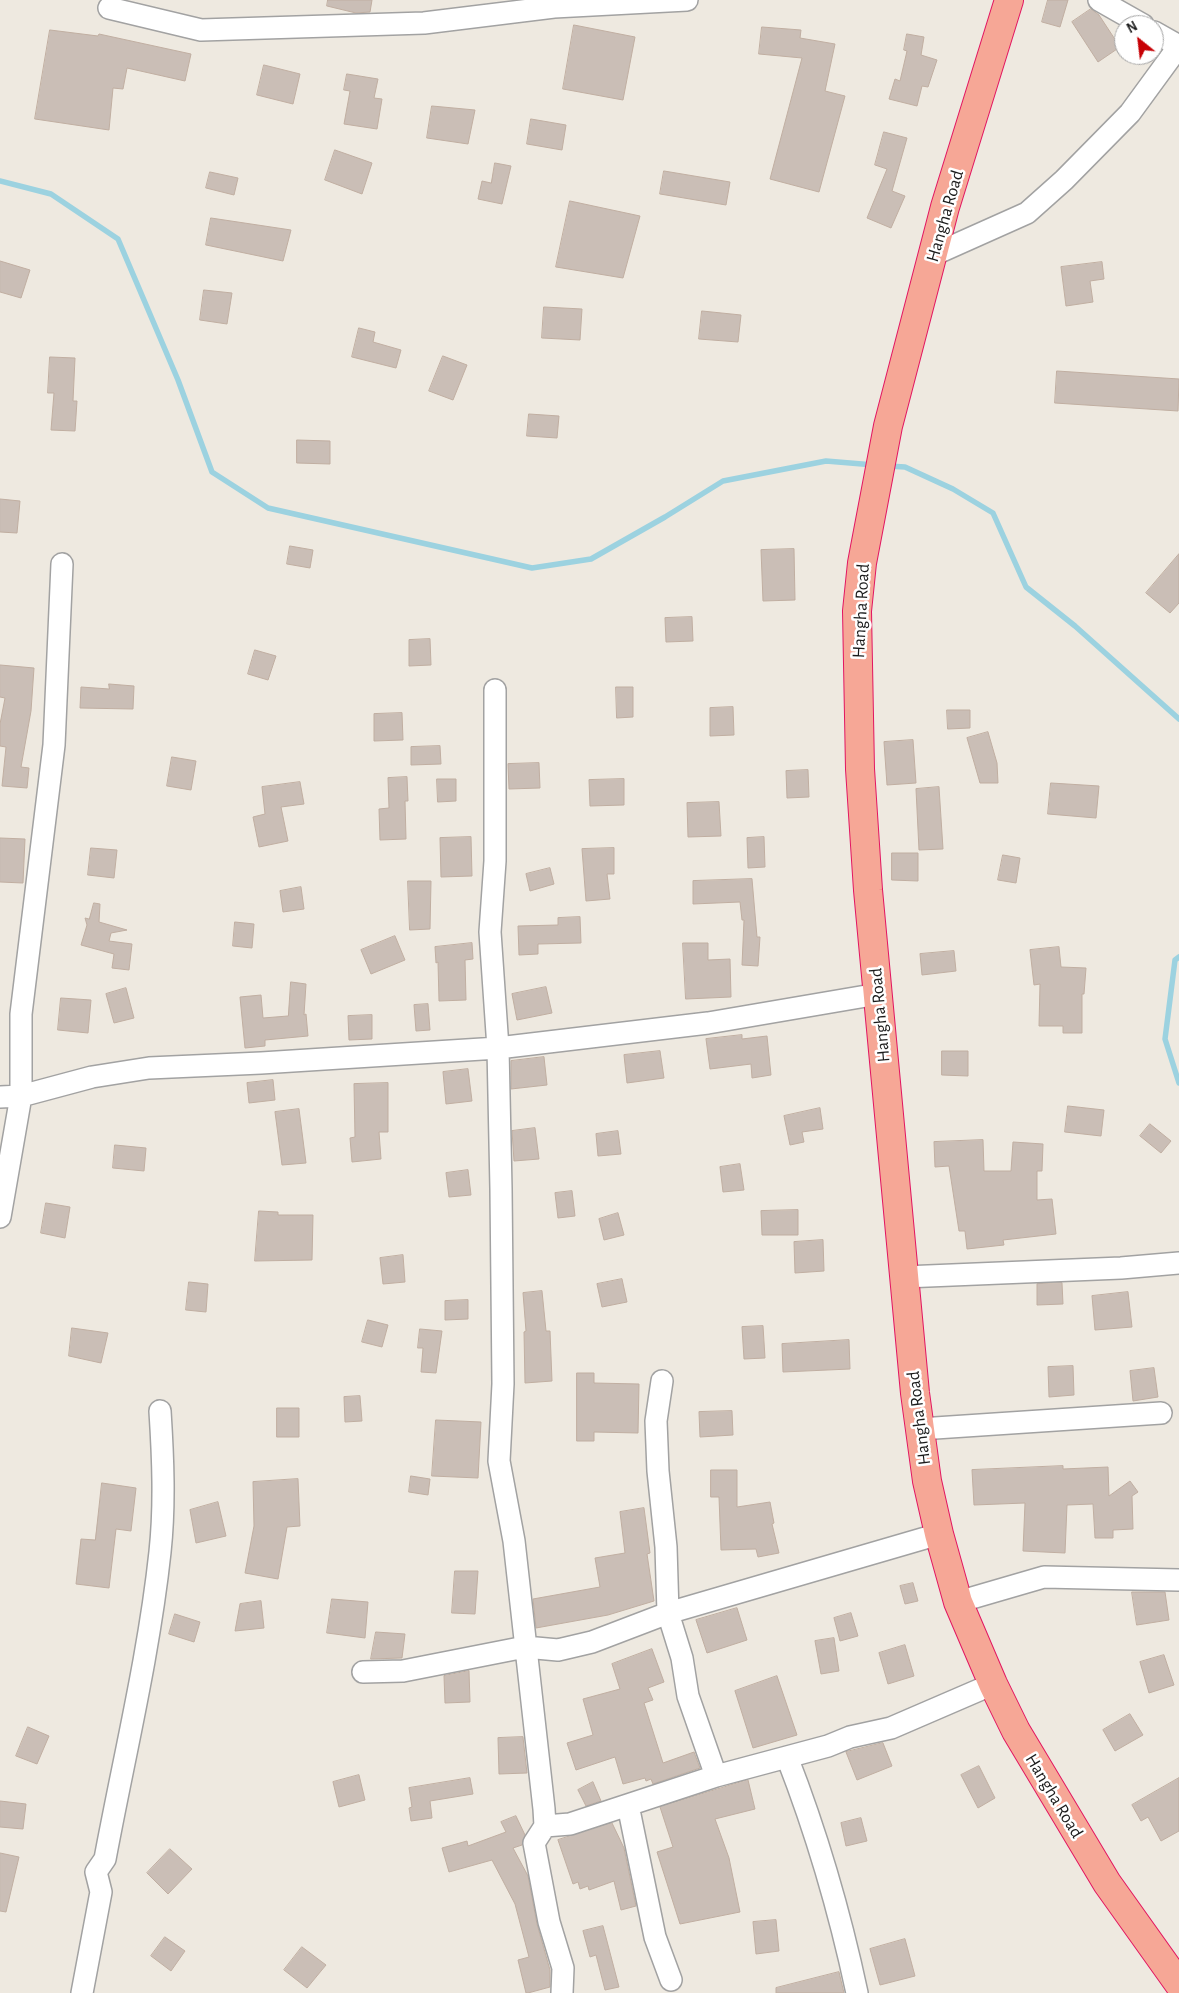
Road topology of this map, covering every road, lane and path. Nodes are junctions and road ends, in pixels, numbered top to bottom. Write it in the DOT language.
graph roads {
  1 [pos="687,0"];
  2 [pos="1009,0"];
  3 [pos="1099,0"];
  4 [pos="109,8"];
  5 [pos="1125,15"];
  6 [pos="1164,38"];
  7 [pos="1179,46"];
  8 [pos="933,255"];
  9 [pos="62,564"];
  10 [pos="495,690"];
  11 [pos="878,994"];
  12 [pos="498,1048"];
  13 [pos="10,1096"];
  14 [pos="0,1217"];
  15 [pos="1179,1263"];
  16 [pos="904,1277"];
  17 [pos="662,1381"];
  18 [pos="160,1411"];
  19 [pos="1161,1413"];
  20 [pos="920,1429"];
  21 [pos="939,1534"];
  22 [pos="1179,1580"];
  23 [pos="958,1602"];
  24 [pos="668,1613"];
  25 [pos="525,1647"];
  26 [pos="363,1672"];
  27 [pos="992,1684"];
  28 [pos="787,1757"];
  29 [pos="716,1776"];
  30 [pos="628,1805"];
  31 [pos="545,1826"];
  32 [pos="671,1980"];
  33 [pos="1178,1981"];
  34 [pos="82,1993"];
  35 [pos="562,1993"];
  36 [pos="857,1993"];
  1 -- 4 [label="street"];
  2 -- 8 [label="highway, Hangha Road"];
  3 -- 5 [label="street"];
  6 -- 7 [label="street"];
  7 -- 8 [label="street"];
  8 -- 11 [label="highway, Hangha Road"];
  9 -- 13 [label="street"];
  10 -- 12 [label="street"];
  11 -- 12 [label="street"];
  11 -- 16 [label="highway, Hangha Road"];
  12 -- 13 [label="street"];
  12 -- 25 [label="street"];
  13 -- 14 [label="street"];
  15 -- 16 [label="street"];
  16 -- 20 [label="highway, Hangha Road"];
  17 -- 24 [label="street"];
  18 -- 34 [label="street"];
  19 -- 20 [label="street"];
  20 -- 21 [label="highway, Hangha Road"];
  21 -- 23 [label="highway, Hangha Road"];
  21 -- 24 [label="street"];
  22 -- 23 [label="street"];
  23 -- 27 [label="highway, Hangha Road"];
  24 -- 25 [label="street"];
  24 -- 29 [label="street"];
  25 -- 26 [label="street"];
  25 -- 31 [label="street"];
  27 -- 28 [label="street"];
  27 -- 33 [label="highway, Hangha Road"];
  28 -- 29 [label="street"];
  28 -- 36 [label="street"];
  29 -- 30 [label="street"];
  30 -- 31 [label="street"];
  30 -- 32 [label="street"];
  31 -- 35 [label="street"];
}
